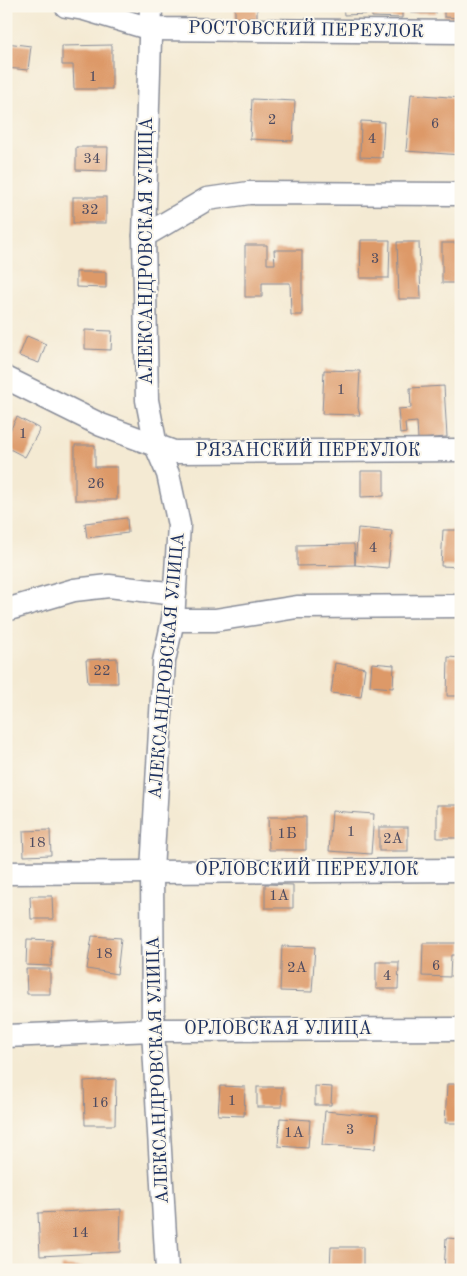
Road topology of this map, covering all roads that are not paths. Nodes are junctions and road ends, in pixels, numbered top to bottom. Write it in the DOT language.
graph roads {
  1 [pos="66,6"];
  2 [pos="151,6"];
  3 [pos="151,29"];
  4 [pos="461,32"];
  5 [pos="461,194"];
  6 [pos="144,236"];
  7 [pos="6,378"];
  8 [pos="156,446"];
  9 [pos="461,450"];
  10 [pos="175,594"];
  11 [pos="461,606"];
  12 [pos="6,610"];
  13 [pos="173,620"];
  14 [pos="461,870"];
  15 [pos="152,871"];
  16 [pos="6,873"];
  17 [pos="461,1028"];
  18 [pos="153,1030"];
  19 [pos="6,1036"];
  20 [pos="167,1270"];
  1 -- 3 [label="street, РОСТОВСКИЙ ПЕРЕУЛОК"];
  2 -- 3 [label="street, АЛЕКСАНДРОВСКАЯ УЛИЦА"];
  3 -- 4 [label="street, РОСТОВСКИЙ ПЕРЕУЛОК"];
  3 -- 6 [label="street, АЛЕКСАНДРОВСКАЯ УЛИЦА"];
  5 -- 6 [label="street"];
  6 -- 8 [label="street, АЛЕКСАНДРОВСКАЯ УЛИЦА"];
  7 -- 8 [label="street, РЯЗАНСКИЙ ПЕРЕУЛОК"];
  8 -- 9 [label="street, РЯЗАНСКИЙ ПЕРЕУЛОК"];
  8 -- 10 [label="street, АЛЕКСАНДРОВСКАЯ УЛИЦА"];
  10 -- 12 [label="street"];
  10 -- 13 [label="street, АЛЕКСАНДРОВСКАЯ УЛИЦА"];
  11 -- 13 [label="street"];
  13 -- 15 [label="street, АЛЕКСАНДРОВСКАЯ УЛИЦА"];
  14 -- 15 [label="street, ОРЛОВСКИЙ ПЕРЕУЛОК"];
  15 -- 16 [label="street, ОРЛОВСКИЙ ПЕРЕУЛОК"];
  15 -- 18 [label="street, АЛЕКСАНДРОВСКАЯ УЛИЦА"];
  17 -- 18 [label="street, ОРЛОВСКАЯ УЛИЦА"];
  18 -- 19 [label="street, ОРЛОВСКАЯ УЛИЦА"];
  18 -- 20 [label="street, АЛЕКСАНДРОВСКАЯ УЛИЦА"];
}
